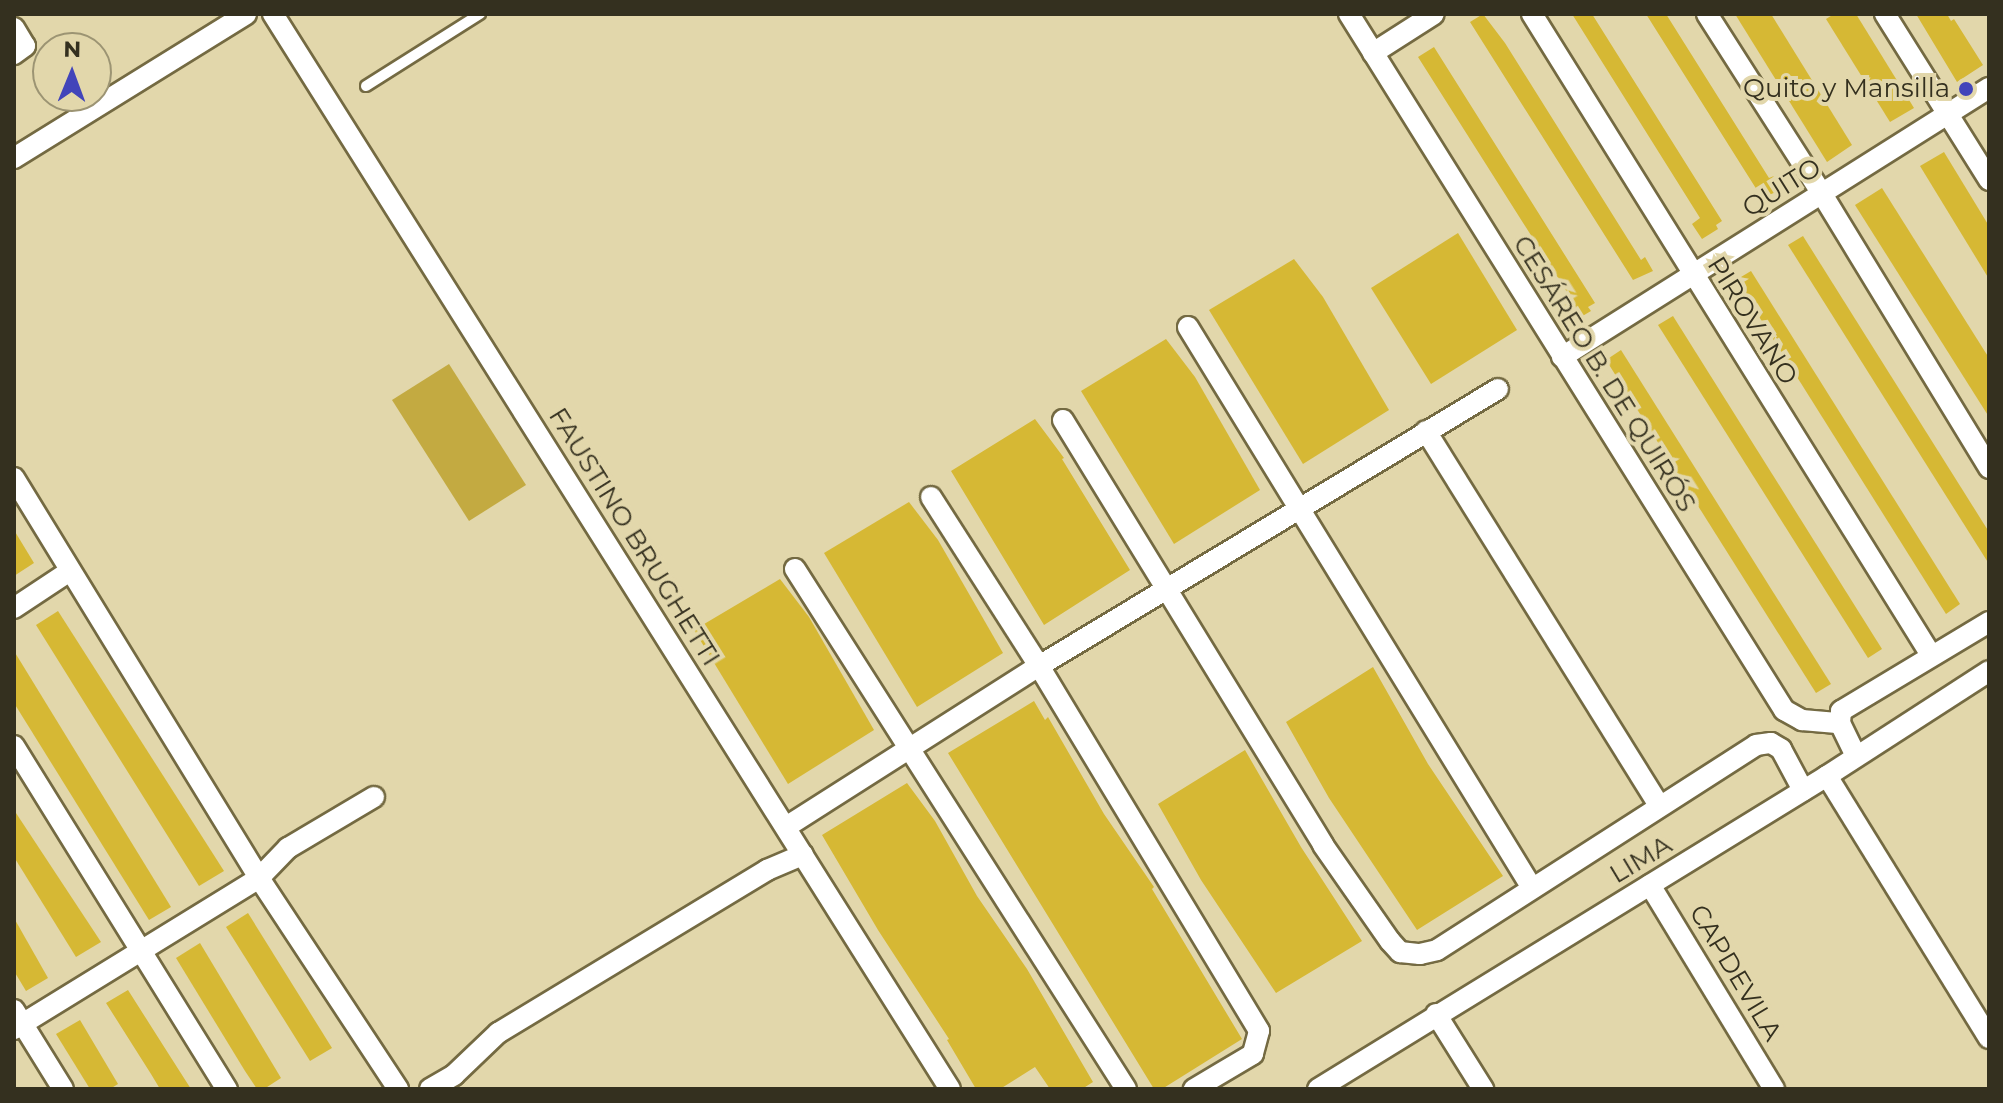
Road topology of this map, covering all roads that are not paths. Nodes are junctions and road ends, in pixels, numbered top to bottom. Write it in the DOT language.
graph roads {
  1 [pos="246,14"];
  2 [pos="273,14"];
  3 [pos="480,14"];
  4 [pos="1349,14"];
  5 [pos="1434,14"];
  6 [pos="1532,14"];
  7 [pos="1707,14"];
  8 [pos="1885,14"];
  9 [pos="14,28"];
  10 [pos="1373,53"];
  11 [pos="14,54"];
  12 [pos="366,86"];
  13 [pos="1989,88"];
  14 [pos="1947,114"];
  15 [pos="14,158"];
  16 [pos="1989,180"];
  17 [pos="1822,194"];
  18 [pos="1692,274"];
  19 [pos="1188,327"];
  20 [pos="1562,357"];
  21 [pos="1498,389"];
  22 [pos="1063,420"];
  23 [pos="1426,431"];
  24 [pos="1989,468"];
  25 [pos="14,478"];
  26 [pos="931,497"];
  27 [pos="1299,508"];
  28 [pos="795,569"];
  29 [pos="70,571"];
  30 [pos="1166,588"];
  31 [pos="14,608"];
  32 [pos="1989,622"];
  33 [pos="1931,655"];
  34 [pos="1039,666"];
  35 [pos="1989,671"];
  36 [pos="1840,723"];
  37 [pos="14,746"];
  38 [pos="909,748"];
  39 [pos="1856,756"];
  40 [pos="1827,776"];
  41 [pos="1803,790"];
  42 [pos="374,797"];
  43 [pos="1659,805"];
  44 [pos="786,827"];
  45 [pos="803,855"];
  46 [pos="259,878"];
  47 [pos="1650,885"];
  48 [pos="1532,888"];
  49 [pos="141,951"];
  50 [pos="1436,1014"];
  51 [pos="17,1021"];
  52 [pos="1989,1038"];
  53 [pos="63,1089"];
  54 [pos="227,1089"];
  55 [pos="398,1089"];
  56 [pos="430,1089"];
  57 [pos="950,1089"];
  58 [pos="1126,1089"];
  59 [pos="1194,1089"];
  60 [pos="1318,1089"];
  61 [pos="1483,1089"];
  62 [pos="1774,1089"];
  1 -- 15 [label="street"];
  2 -- 44 [label="street, FAUSTINO BRUGHETTI"];
  3 -- 12 [label="lane"];
  4 -- 10 [label="street, CESÁREO B. DE QUIRÓS"];
  5 -- 10 [label="street"];
  6 -- 18 [label="street, PIROVANO"];
  7 -- 17 [label="street"];
  8 -- 14 [label="street"];
  9 -- 11 [label="street"];
  10 -- 20 [label="street, CESÁREO B. DE QUIRÓS"];
  13 -- 14 [label="street, QUITO"];
  14 -- 16 [label="street"];
  14 -- 17 [label="street, QUITO"];
  17 -- 18 [label="street, QUITO"];
  17 -- 24 [label="street"];
  18 -- 20 [label="street, QUITO"];
  18 -- 33 [label="street, PIROVANO"];
  19 -- 27 [label="street"];
  20 -- 36 [label="street, CESÁREO B. DE QUIRÓS"];
  21 -- 23 [label="street"];
  22 -- 30 [label="street"];
  23 -- 27 [label="street"];
  23 -- 43 [label="street"];
  25 -- 29 [label="street"];
  26 -- 34 [label="street"];
  27 -- 30 [label="street"];
  27 -- 48 [label="street"];
  28 -- 38 [label="street"];
  29 -- 31 [label="street"];
  29 -- 46 [label="street"];
  30 -- 34 [label="street"];
  30 -- 48 [label="street"];
  32 -- 33 [label="street"];
  33 -- 36 [label="street"];
  34 -- 38 [label="street"];
  34 -- 59 [label="street"];
  35 -- 39 [label="street, LIMA"];
  36 -- 39 [label="street"];
  37 -- 49 [label="street"];
  38 -- 44 [label="street"];
  38 -- 58 [label="street"];
  39 -- 40 [label="street, LIMA"];
  40 -- 41 [label="street, LIMA"];
  40 -- 52 [label="street"];
  41 -- 43 [label="street"];
  41 -- 47 [label="street, LIMA"];
  42 -- 46 [label="street"];
  43 -- 48 [label="street"];
  44 -- 45 [label="street, FAUSTINO BRUGHETTI"];
  45 -- 56 [label="street"];
  45 -- 57 [label="street, FAUSTINO BRUGHETTI"];
  46 -- 49 [label="street"];
  46 -- 55 [label="street"];
  47 -- 50 [label="street, LIMA"];
  47 -- 62 [label="street, CAPDEVILA"];
  49 -- 51 [label="street"];
  49 -- 54 [label="street"];
  50 -- 60 [label="street, LIMA"];
  50 -- 61 [label="street"];
  51 -- 53 [label="street"];
}
